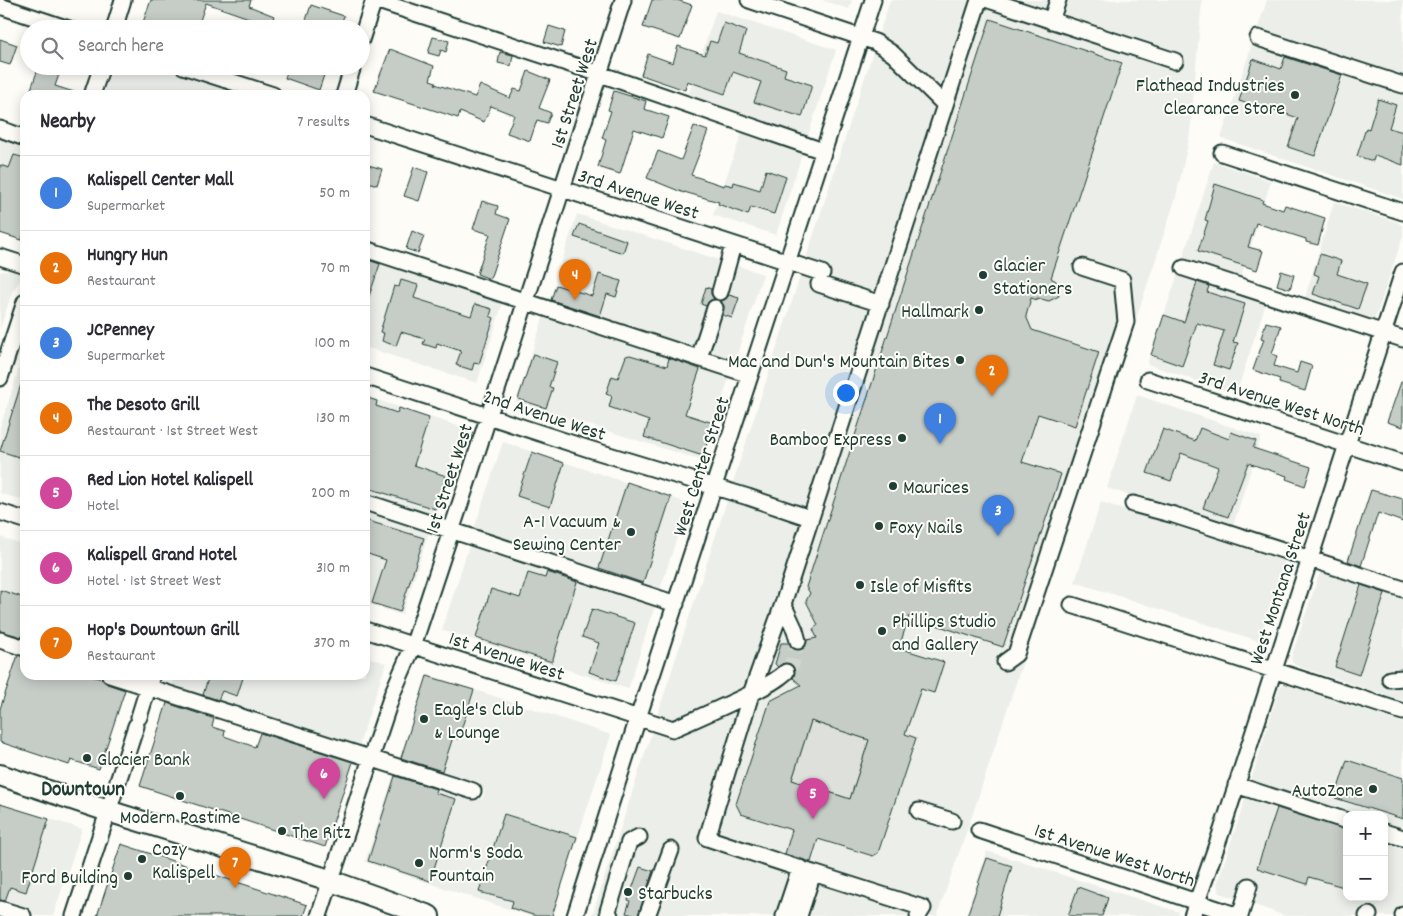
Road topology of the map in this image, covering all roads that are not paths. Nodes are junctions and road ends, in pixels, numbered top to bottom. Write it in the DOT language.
graph roads {
  1 [pos="123,0"];
  2 [pos="374,0"];
  3 [pos="623,0"];
  4 [pos="749,0"];
  5 [pos="873,0"];
  6 [pos="979,0"];
  7 [pos="989,0"];
  8 [pos="1058,0"];
  9 [pos="0,6"];
  10 [pos="42,20"];
  11 [pos="117,20"];
  12 [pos="368,20"];
  13 [pos="1051,20"];
  14 [pos="861,37"];
  15 [pos="1258,38"];
  16 [pos="1174,61"];
  17 [pos="600,74"];
  18 [pos="99,75"];
  19 [pos="211,75"];
  20 [pos="350,75"];
  21 [pos="1403,85"];
  22 [pos="94,90"];
  23 [pos="257,90"];
  24 [pos="346,90"];
  25 [pos="944,104"];
  26 [pos="370,127"];
  27 [pos="0,129"];
  28 [pos="20,136"];
  29 [pos="824,151"];
  30 [pos="1222,153"];
  31 [pos="563,190"];
  32 [pos="1403,212"];
  33 [pos="733,244"];
  34 [pos="370,251"];
  35 [pos="0,256"];
  36 [pos="787,262"];
  37 [pos="20,263"];
  38 [pos="1082,266"];
  39 [pos="1184,268"];
  40 [pos="1403,272"];
  41 [pos="720,292"];
  42 [pos="527,302"];
  43 [pos="881,304"];
  44 [pos="715,308"];
  45 [pos="20,317"];
  46 [pos="1383,333"];
  47 [pos="1403,339"];
  48 [pos="699,358"];
  49 [pos="750,375"];
  50 [pos="0,378"];
  51 [pos="370,378"];
  52 [pos="1148,380"];
  53 [pos="489,416"];
  54 [pos="1347,444"];
  55 [pos="1403,463"];
  56 [pos="714,486"];
  57 [pos="370,504"];
  58 [pos="1133,504"];
  59 [pos="0,512"];
  60 [pos="20,518"];
  61 [pos="810,518"];
  62 [pos="451,530"];
  63 [pos="1310,560"];
  64 [pos="1403,590"];
  65 [pos="676,604"];
  66 [pos="783,604"];
  67 [pos="1072,605"];
  68 [pos="370,632"];
  69 [pos="0,640"];
  70 [pos="798,641"];
  71 [pos="20,646"];
  72 [pos="413,646"];
  73 [pos="1005,662"];
  74 [pos="1273,670"];
  75 [pos="786,672"];
  76 [pos="150,681"];
  77 [pos="751,694"];
  78 [pos="1403,712"];
  79 [pos="638,718"];
  80 [pos="371,758"];
  81 [pos="0,775"];
  82 [pos="1236,785"];
  83 [pos="473,791"];
  84 [pos="919,810"];
  85 [pos="108,811"];
  86 [pos="1343,819"];
  87 [pos="952,821"];
  88 [pos="979,830"];
  89 [pos="1388,833"];
  90 [pos="639,837"];
  91 [pos="1403,838"];
  92 [pos="671,850"];
  93 [pos="806,871"];
  94 [pos="330,880"];
  95 [pos="1249,886"];
  96 [pos="798,901"];
  97 [pos="0,909"];
  98 [pos="1194,909"];
  99 [pos="23,916"];
  100 [pos="74,916"];
  101 [pos="319,916"];
  102 [pos="429,916"];
  103 [pos="575,916"];
  104 [pos="610,916"];
  105 [pos="648,916"];
  106 [pos="784,916"];
  107 [pos="918,916"];
  108 [pos="1237,916"];
  1 -- 11 [label="street"];
  2 -- 12 [label="street"];
  2 -- 17 [label="street"];
  3 -- 17 [label="street, 1st Street West"];
  4 -- 14 [label="street"];
  5 -- 14 [label="street, West Center Street"];
  6 -- 25 [label="street"];
  7 -- 13 [label="street"];
  8 -- 13 [label="street"];
  9 -- 10 [label="street"];
  13 -- 16 [label="street"];
  14 -- 25 [label="street"];
  14 -- 29 [label="street, West Center Street"];
  15 -- 21 [label="street"];
  17 -- 29 [label="street"];
  17 -- 31 [label="street, 1st Street West"];
  18 -- 22 [label="street"];
  19 -- 23 [label="street"];
  20 -- 24 [label="street"];
  25 -- 43 [label="street"];
  26 -- 31 [label="street, 3rd Avenue West"];
  27 -- 28 [label="street"];
  29 -- 36 [label="street, West Center Street"];
  30 -- 32 [label="street"];
  31 -- 33 [label="street, 3rd Avenue West"];
  31 -- 42 [label="street, 1st Street West"];
  33 -- 36 [label="street, 3rd Avenue West"];
  33 -- 41 [label="street"];
  34 -- 42 [label="street"];
  35 -- 37 [label="street"];
  36 -- 43 [label="street, 3rd Avenue West"];
  36 -- 49 [label="street, West Center Street"];
  38 -- 73 [label="street"];
  39 -- 46 [label="street"];
  40 -- 46 [label="street, West Montana Street"];
  42 -- 48 [label="street"];
  42 -- 53 [label="street, 1st Street West"];
  43 -- 61 [label="street"];
  44 -- 48 [label="street"];
  45 -- 50 [label="street"];
  46 -- 47 [label="street"];
  46 -- 54 [label="street, West Montana Street"];
  48 -- 49 [label="street"];
  49 -- 56 [label="street, West Center Street"];
  51 -- 53 [label="street, 2nd Avenue West"];
  52 -- 54 [label="street, 3rd Avenue West North"];
  53 -- 56 [label="street, 2nd Avenue West"];
  53 -- 62 [label="street, 1st Street West"];
  54 -- 55 [label="street, 3rd Avenue West North"];
  54 -- 63 [label="street, West Montana Street"];
  56 -- 61 [label="street, 2nd Avenue West"];
  56 -- 65 [label="street, West Center Street"];
  57 -- 62 [label="street"];
  58 -- 63 [label="street"];
  59 -- 60 [label="street"];
  61 -- 66 [label="street"];
  62 -- 65 [label="street"];
  62 -- 72 [label="street, 1st Street West"];
  63 -- 64 [label="street"];
  63 -- 74 [label="street, West Montana Street"];
  65 -- 79 [label="street, West Center Street"];
  66 -- 70 [label="street"];
  66 -- 77 [label="street"];
  67 -- 74 [label="street"];
  68 -- 72 [label="street, 1st Avenue West"];
  69 -- 71 [label="street"];
  72 -- 79 [label="street, 1st Avenue West"];
  72 -- 80 [label="street, 1st Street West"];
  74 -- 78 [label="street"];
  74 -- 82 [label="street, West Montana Street"];
  75 -- 77 [label="street, 1st Avenue West"];
  76 -- 80 [label="street"];
  76 -- 85 [label="street"];
  77 -- 79 [label="street, 1st Avenue West"];
  77 -- 93 [label="street"];
  79 -- 103 [label="street, West Center Street"];
  80 -- 83 [label="street"];
  80 -- 94 [label="street, 1st Street West"];
  81 -- 85 [label="main road"];
  82 -- 86 [label="street"];
  82 -- 98 [label="street, West Montana Street"];
  84 -- 87 [label="street"];
  85 -- 94 [label="main road"];
  85 -- 100 [label="street"];
  88 -- 98 [label="street, 1st Avenue West North"];
  89 -- 91 [label="street"];
  90 -- 104 [label="street"];
  92 -- 105 [label="street"];
  93 -- 96 [label="street"];
  93 -- 107 [label="street"];
  94 -- 101 [label="street, 1st Street West"];
  94 -- 102 [label="main road"];
  95 -- 108 [label="street"];
  96 -- 106 [label="street"];
  97 -- 99 [label="street"];
  98 -- 108 [label="street, 1st Avenue West North"];
}
